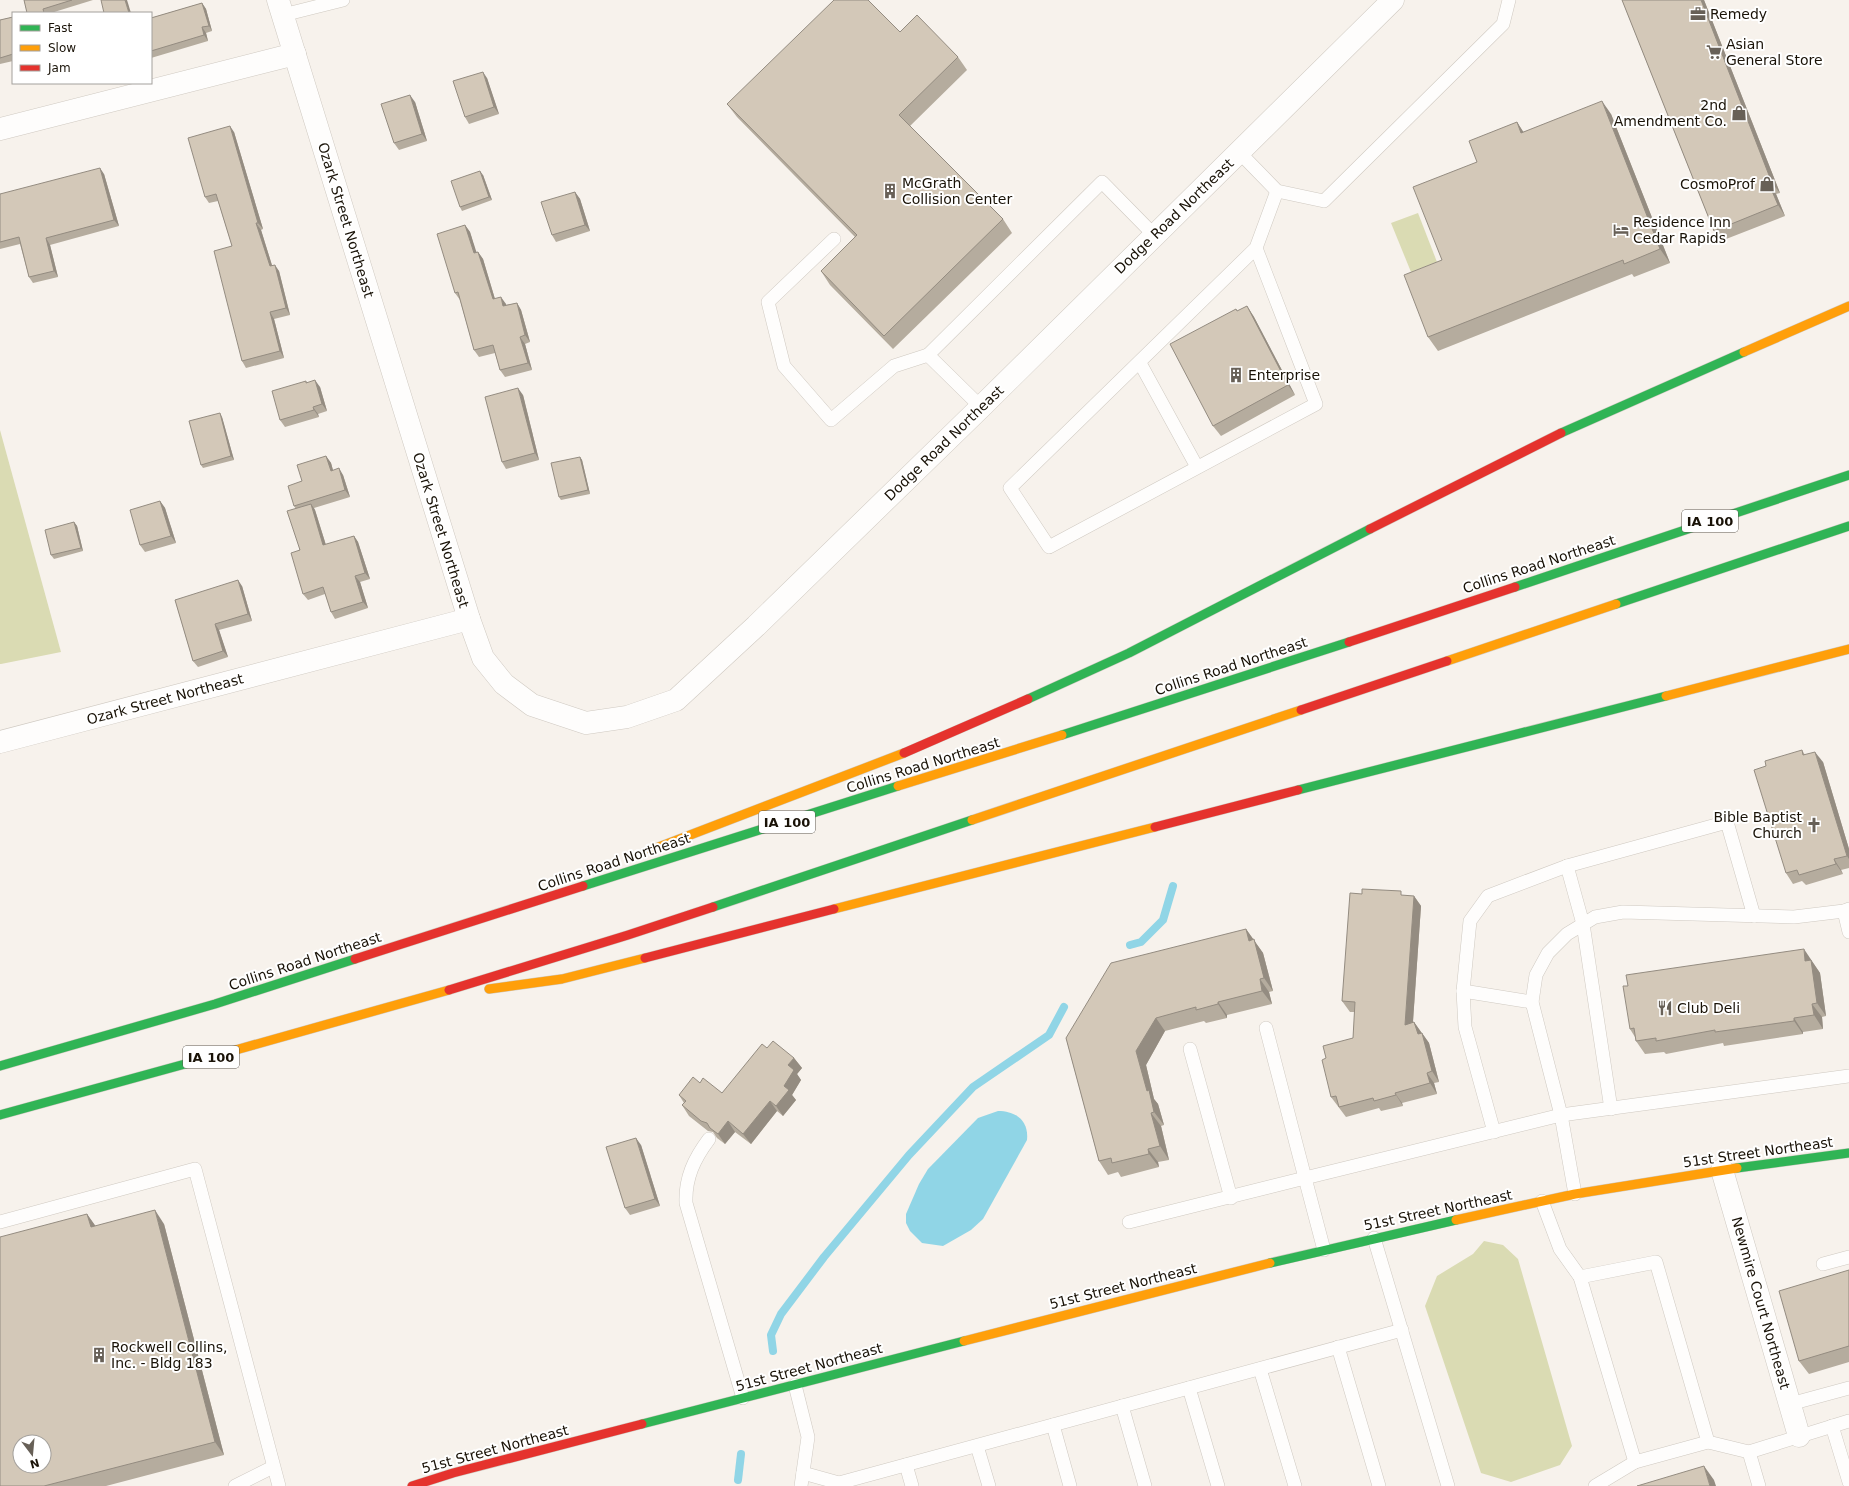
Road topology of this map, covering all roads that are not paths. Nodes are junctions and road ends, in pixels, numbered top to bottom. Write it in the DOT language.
graph roads {
  1 [pos="343,0"];
  2 [pos="1393,0"];
  3 [pos="1509,0"];
  4 [pos="281,8"];
  5 [pos="295,54"];
  6 [pos="0,130"];
  7 [pos="1239,152"];
  8 [pos="1277,191"];
  9 [pos="1154,235"];
  10 [pos="834,239"];
  11 [pos="1256,248"];
  12 [pos="1849,306"];
  13 [pos="928,355"];
  14 [pos="1140,363"];
  15 [pos="981,407"];
  16 [pos="1197,467"];
  17 [pos="1849,475"];
  18 [pos="1849,526"];
  19 [pos="469,619"];
  20 [pos="1849,649"];
  21 [pos="0,742"];
  22 [pos="645,852"];
  23 [pos="1567,866"];
  24 [pos="534,892"];
  25 [pos="1846,910"];
  26 [pos="1754,916"];
  27 [pos="1583,924"];
  28 [pos="1849,932"];
  29 [pos="1463,991"];
  30 [pos="422,998"];
  31 [pos="1532,1002"];
  32 [pos="215,1004"];
  33 [pos="1266,1028"];
  34 [pos="1190,1048"];
  35 [pos="0,1066"];
  36 [pos="1849,1076"];
  37 [pos="1611,1108"];
  38 [pos="0,1115"];
  39 [pos="1562,1115"];
  40 [pos="1494,1132"];
  41 [pos="709,1139"];
  42 [pos="1849,1153"];
  43 [pos="1722,1170"];
  44 [pos="1305,1178"];
  45 [pos="1576,1194"];
  46 [pos="1231,1198"];
  47 [pos="1542,1201"];
  48 [pos="0,1222"];
  49 [pos="1129,1222"];
  50 [pos="1374,1238"];
  51 [pos="1324,1250"];
  52 [pos="1849,1257"];
  53 [pos="1823,1264"];
  54 [pos="1580,1277"];
  55 [pos="1402,1330"];
  56 [pos="1338,1347"];
  57 [pos="1260,1369"];
  58 [pos="795,1385"];
  59 [pos="1189,1388"];
  60 [pos="1849,1388"];
  61 [pos="743,1398"];
  62 [pos="1790,1404"];
  63 [pos="1122,1406"];
  64 [pos="1849,1420"];
  65 [pos="1053,1425"];
  66 [pos="1832,1426"];
  67 [pos="1799,1436"];
  68 [pos="1708,1442"];
  69 [pos="977,1446"];
  70 [pos="1749,1452"];
  71 [pos="1635,1462"];
  72 [pos="906,1465"];
  73 [pos="274,1467"];
  74 [pos="452,1473"];
  75 [pos="803,1473"];
  76 [pos="1849,1482"];
  77 [pos="235,1486"];
  78 [pos="278,1486"];
  79 [pos="412,1486"];
  80 [pos="456,1486"];
  81 [pos="801,1486"];
  82 [pos="912,1486"];
  83 [pos="988,1486"];
  84 [pos="1070,1486"];
  85 [pos="1145,1486"];
  86 [pos="1218,1486"];
  87 [pos="1294,1486"];
  88 [pos="1379,1486"];
  89 [pos="1448,1486"];
  90 [pos="1595,1486"];
  91 [pos="1759,1486"];
  1 -- 4 [label="lane"];
  2 -- 7 [label="street, Dodge Road Northeast"];
  3 -- 8 [label="lane"];
  4 -- 5 [label="street, Ozark Street Northeast"];
  5 -- 6 [label="street"];
  5 -- 19 [label="street, Ozark Street Northeast"];
  7 -- 8 [label="lane"];
  7 -- 9 [label="street, Dodge Road Northeast"];
  8 -- 11 [label="lane"];
  9 -- 13 [label="lane"];
  9 -- 15 [label="street, Dodge Road Northeast"];
  10 -- 13 [label="lane"];
  11 -- 14 [label="lane"];
  11 -- 16 [label="lane"];
  12 -- 22 [label="main road"];
  13 -- 15 [label="lane"];
  14 -- 16 [label="lane"];
  14 -- 16 [label="lane"];
  15 -- 19 [label="street, Dodge Road Northeast"];
  17 -- 32 [label="main road, Collins Road Northeast / IA 100"];
  18 -- 30 [label="main road, IA 100"];
  19 -- 21 [label="street, Ozark Street Northeast"];
  20 -- 30 [label="main road"];
  23 -- 26 [label="lane"];
  23 -- 27 [label="lane"];
  23 -- 29 [label="lane"];
  24 -- 32 [label="main road"];
  25 -- 26 [label="lane"];
  25 -- 28 [label="lane"];
  26 -- 27 [label="lane"];
  27 -- 31 [label="lane"];
  27 -- 37 [label="lane"];
  29 -- 31 [label="lane"];
  29 -- 40 [label="lane"];
  30 -- 38 [label="main road, IA 100"];
  31 -- 39 [label="lane"];
  32 -- 35 [label="main road, Collins Road Northeast / IA 100"];
  33 -- 44 [label="lane"];
  34 -- 46 [label="lane"];
  36 -- 37 [label="lane"];
  37 -- 39 [label="lane"];
  39 -- 40 [label="lane"];
  39 -- 45 [label="lane"];
  40 -- 44 [label="lane"];
  41 -- 61 [label="lane"];
  42 -- 43 [label="main road, 51st Street Northeast"];
  43 -- 45 [label="main road, 51st Street Northeast"];
  43 -- 62 [label="street, Newmire Court Northeast"];
  44 -- 46 [label="lane"];
  44 -- 51 [label="lane"];
  45 -- 47 [label="main road, 51st Street Northeast"];
  46 -- 49 [label="lane"];
  47 -- 50 [label="main road, 51st Street Northeast"];
  47 -- 54 [label="lane"];
  48 -- 73 [label="lane"];
  50 -- 51 [label="main road, 51st Street Northeast"];
  50 -- 55 [label="lane"];
  51 -- 58 [label="main road, 51st Street Northeast"];
  52 -- 53 [label="lane"];
  54 -- 68 [label="lane"];
  54 -- 71 [label="lane"];
  55 -- 56 [label="lane"];
  55 -- 89 [label="lane"];
  56 -- 57 [label="lane"];
  56 -- 88 [label="lane"];
  57 -- 59 [label="lane"];
  57 -- 87 [label="lane"];
  58 -- 61 [label="main road, 51st Street Northeast"];
  58 -- 75 [label="lane"];
  59 -- 63 [label="lane"];
  59 -- 86 [label="lane"];
  60 -- 62 [label="lane"];
  61 -- 74 [label="main road, 51st Street Northeast"];
  62 -- 67 [label="street, Newmire Court Northeast"];
  63 -- 65 [label="lane"];
  63 -- 85 [label="lane"];
  64 -- 66 [label="lane"];
  65 -- 69 [label="lane"];
  65 -- 84 [label="lane"];
  66 -- 67 [label="lane"];
  66 -- 76 [label="lane"];
  67 -- 70 [label="lane"];
  68 -- 70 [label="lane"];
  68 -- 71 [label="lane"];
  69 -- 72 [label="lane"];
  69 -- 83 [label="lane"];
  70 -- 91 [label="lane"];
  71 -- 90 [label="lane"];
  72 -- 75 [label="lane"];
  72 -- 82 [label="lane"];
  73 -- 77 [label="lane"];
  73 -- 78 [label="lane"];
  74 -- 79 [label="main road, 51st Street Northeast"];
  74 -- 80 [label="lane"];
  75 -- 81 [label="lane"];
}
